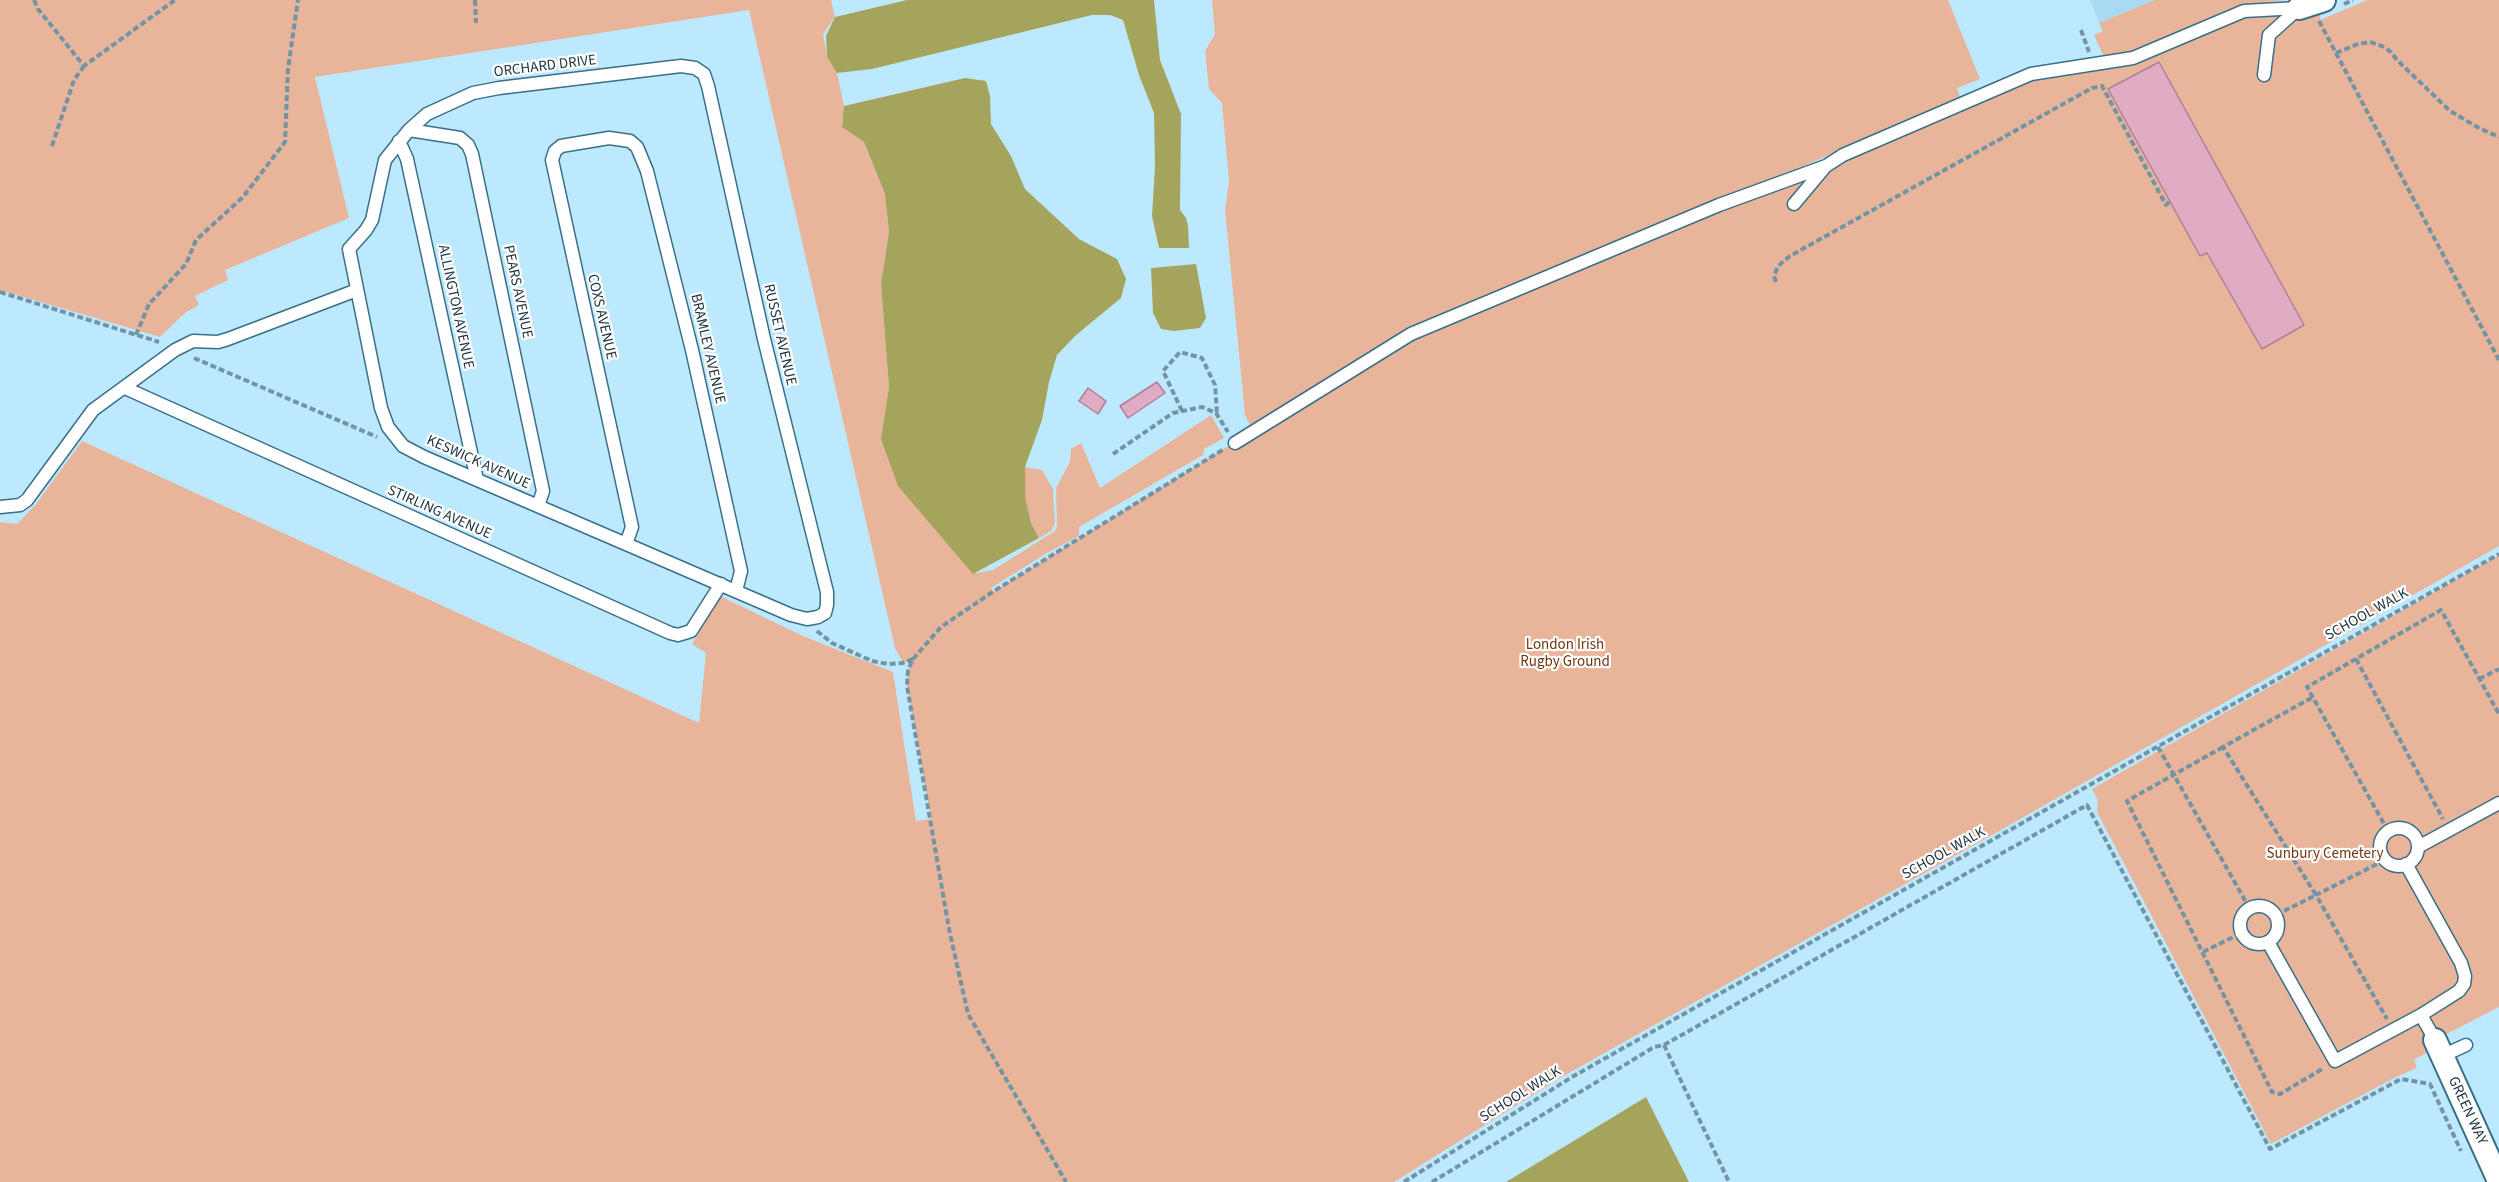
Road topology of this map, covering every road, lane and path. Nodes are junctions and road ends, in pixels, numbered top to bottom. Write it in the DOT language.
graph roads {
  1 [pos="34,0"];
  2 [pos="175,0"];
  3 [pos="298,0"];
  4 [pos="475,0"];
  5 [pos="2330,0"];
  6 [pos="2352,0"];
  7 [pos="2299,8"];
  8 [pos="476,23"];
  9 [pos="2081,30"];
  10 [pos="2336,53"];
  11 [pos="2094,64"];
  12 [pos="84,66"];
  13 [pos="695,68"];
  14 [pos="2264,75"];
  15 [pos="409,130"];
  16 [pos="2499,136"];
  17 [pos="609,138"];
  18 [pos="399,141"];
  19 [pos="52,146"];
  20 [pos="1826,166"];
  21 [pos="2170,201"];
  22 [pos="1794,204"];
  23 [pos="1776,282"];
  24 [pos="357,290"];
  25 [pos="0,292"];
  26 [pos="136,335"];
  27 [pos="175,350"];
  28 [pos="2499,360"];
  29 [pos="125,388"];
  30 [pos="1182,411"];
  31 [pos="1217,415"];
  32 [pos="381,438"];
  33 [pos="1235,443"];
  34 [pos="1113,454"];
  35 [pos="477,480"];
  36 [pos="538,506"];
  37 [pos="0,507"];
  38 [pos="626,544"];
  39 [pos="2499,554"];
  40 [pos="721,584"];
  41 [pos="736,591"];
  42 [pos="825,613"];
  43 [pos="791,615"];
  44 [pos="913,659"];
  45 [pos="2356,659"];
  46 [pos="2499,669"];
  47 [pos="2479,679"];
  48 [pos="2313,697"];
  49 [pos="2499,714"];
  50 [pos="2158,747"];
  51 [pos="2223,747"];
  52 [pos="2174,775"];
  53 [pos="2499,803"];
  54 [pos="2449,830"];
  55 [pos="2388,831"];
  56 [pos="2418,847"];
  57 [pos="2385,860"];
  58 [pos="2406,864"];
  59 [pos="2316,895"];
  60 [pos="2250,909"];
  61 [pos="2276,915"];
  62 [pos="2241,933"];
  63 [pos="2268,942"];
  64 [pos="2203,952"];
  65 [pos="2421,1015"];
  66 [pos="2393,1030"];
  67 [pos="1664,1045"];
  68 [pos="2466,1045"];
  69 [pos="2438,1048"];
  70 [pos="2335,1061"];
  71 [pos="2461,1152"];
  72 [pos="2499,1181"];
  73 [pos="1066,1182"];
  74 [pos="1404,1182"];
  75 [pos="1432,1182"];
  76 [pos="1729,1182"];
  1 -- 12 [label="path"];
  2 -- 12 [label="path"];
  3 -- 26 [label="path"];
  4 -- 8 [label="path"];
  5 -- 6 [label="path"];
  5 -- 7 [label="street"];
  5 -- 10 [label="path"];
  7 -- 11 [label="lane"];
  7 -- 14 [label="lane"];
  9 -- 11 [label="path"];
  10 -- 16 [label="path"];
  10 -- 28 [label="path"];
  11 -- 20 [label="lane"];
  12 -- 19 [label="path"];
  13 -- 15 [label="lane, ORCHARD DRIVE"];
  13 -- 42 [label="lane, RUSSET AVENUE"];
  15 -- 18 [label="lane, KESWICK AVENUE"];
  15 -- 36 [label="lane, PEARS AVENUE"];
  17 -- 38 [label="lane, COXS AVENUE"];
  17 -- 41 [label="lane, BRAMLEY AVENUE"];
  18 -- 24 [label="lane, KESWICK AVENUE"];
  18 -- 35 [label="lane, ALLINGTON AVENUE"];
  20 -- 22 [label="lane"];
  20 -- 33 [label="lane"];
  21 -- 23 [label="path"];
  24 -- 27 [label="lane"];
  24 -- 35 [label="lane, KESWICK AVENUE"];
  25 -- 26 [label="path"];
  26 -- 27 [label="path"];
  27 -- 29 [label="lane"];
  27 -- 32 [label="path"];
  29 -- 37 [label="lane"];
  29 -- 40 [label="lane, STIRLING AVENUE"];
  30 -- 31 [label="path"];
  30 -- 31 [label="path"];
  30 -- 34 [label="path"];
  31 -- 33 [label="path"];
  33 -- 44 [label="path"];
  35 -- 36 [label="lane, KESWICK AVENUE"];
  36 -- 38 [label="lane, KESWICK AVENUE"];
  38 -- 40 [label="lane, KESWICK AVENUE"];
  39 -- 50 [label="path, SCHOOL WALK"];
  40 -- 41 [label="lane, KESWICK AVENUE"];
  41 -- 43 [label="lane, KESWICK AVENUE"];
  42 -- 43 [label="lane, KESWICK AVENUE"];
  43 -- 44 [label="path"];
  44 -- 73 [label="path"];
  45 -- 47 [label="path"];
  45 -- 48 [label="path"];
  45 -- 54 [label="path"];
  46 -- 47 [label="path"];
  47 -- 49 [label="path"];
  48 -- 51 [label="path"];
  48 -- 55 [label="path"];
  50 -- 52 [label="path"];
  50 -- 74 [label="path, SCHOOL WALK"];
  51 -- 52 [label="path"];
  51 -- 59 [label="path"];
  52 -- 60 [label="path"];
  52 -- 64 [label="path"];
  53 -- 54 [label="lane"];
  54 -- 56 [label="lane"];
  55 -- 56 [label="lane"];
  55 -- 57 [label="lane"];
  56 -- 58 [label="lane"];
  57 -- 58 [label="lane"];
  57 -- 59 [label="path"];
  58 -- 65 [label="lane"];
  59 -- 61 [label="path"];
  59 -- 66 [label="path"];
  60 -- 61 [label="lane"];
  60 -- 62 [label="lane"];
  61 -- 63 [label="lane"];
  62 -- 63 [label="lane"];
  62 -- 64 [label="path"];
  63 -- 70 [label="lane"];
  64 -- 70 [label="path"];
  65 -- 66 [label="lane"];
  65 -- 69 [label="lane"];
  66 -- 70 [label="lane"];
  67 -- 71 [label="path"];
  67 -- 75 [label="path"];
  67 -- 76 [label="path"];
  68 -- 69 [label="lane"];
  69 -- 72 [label="street, GREEN WAY"];
}
